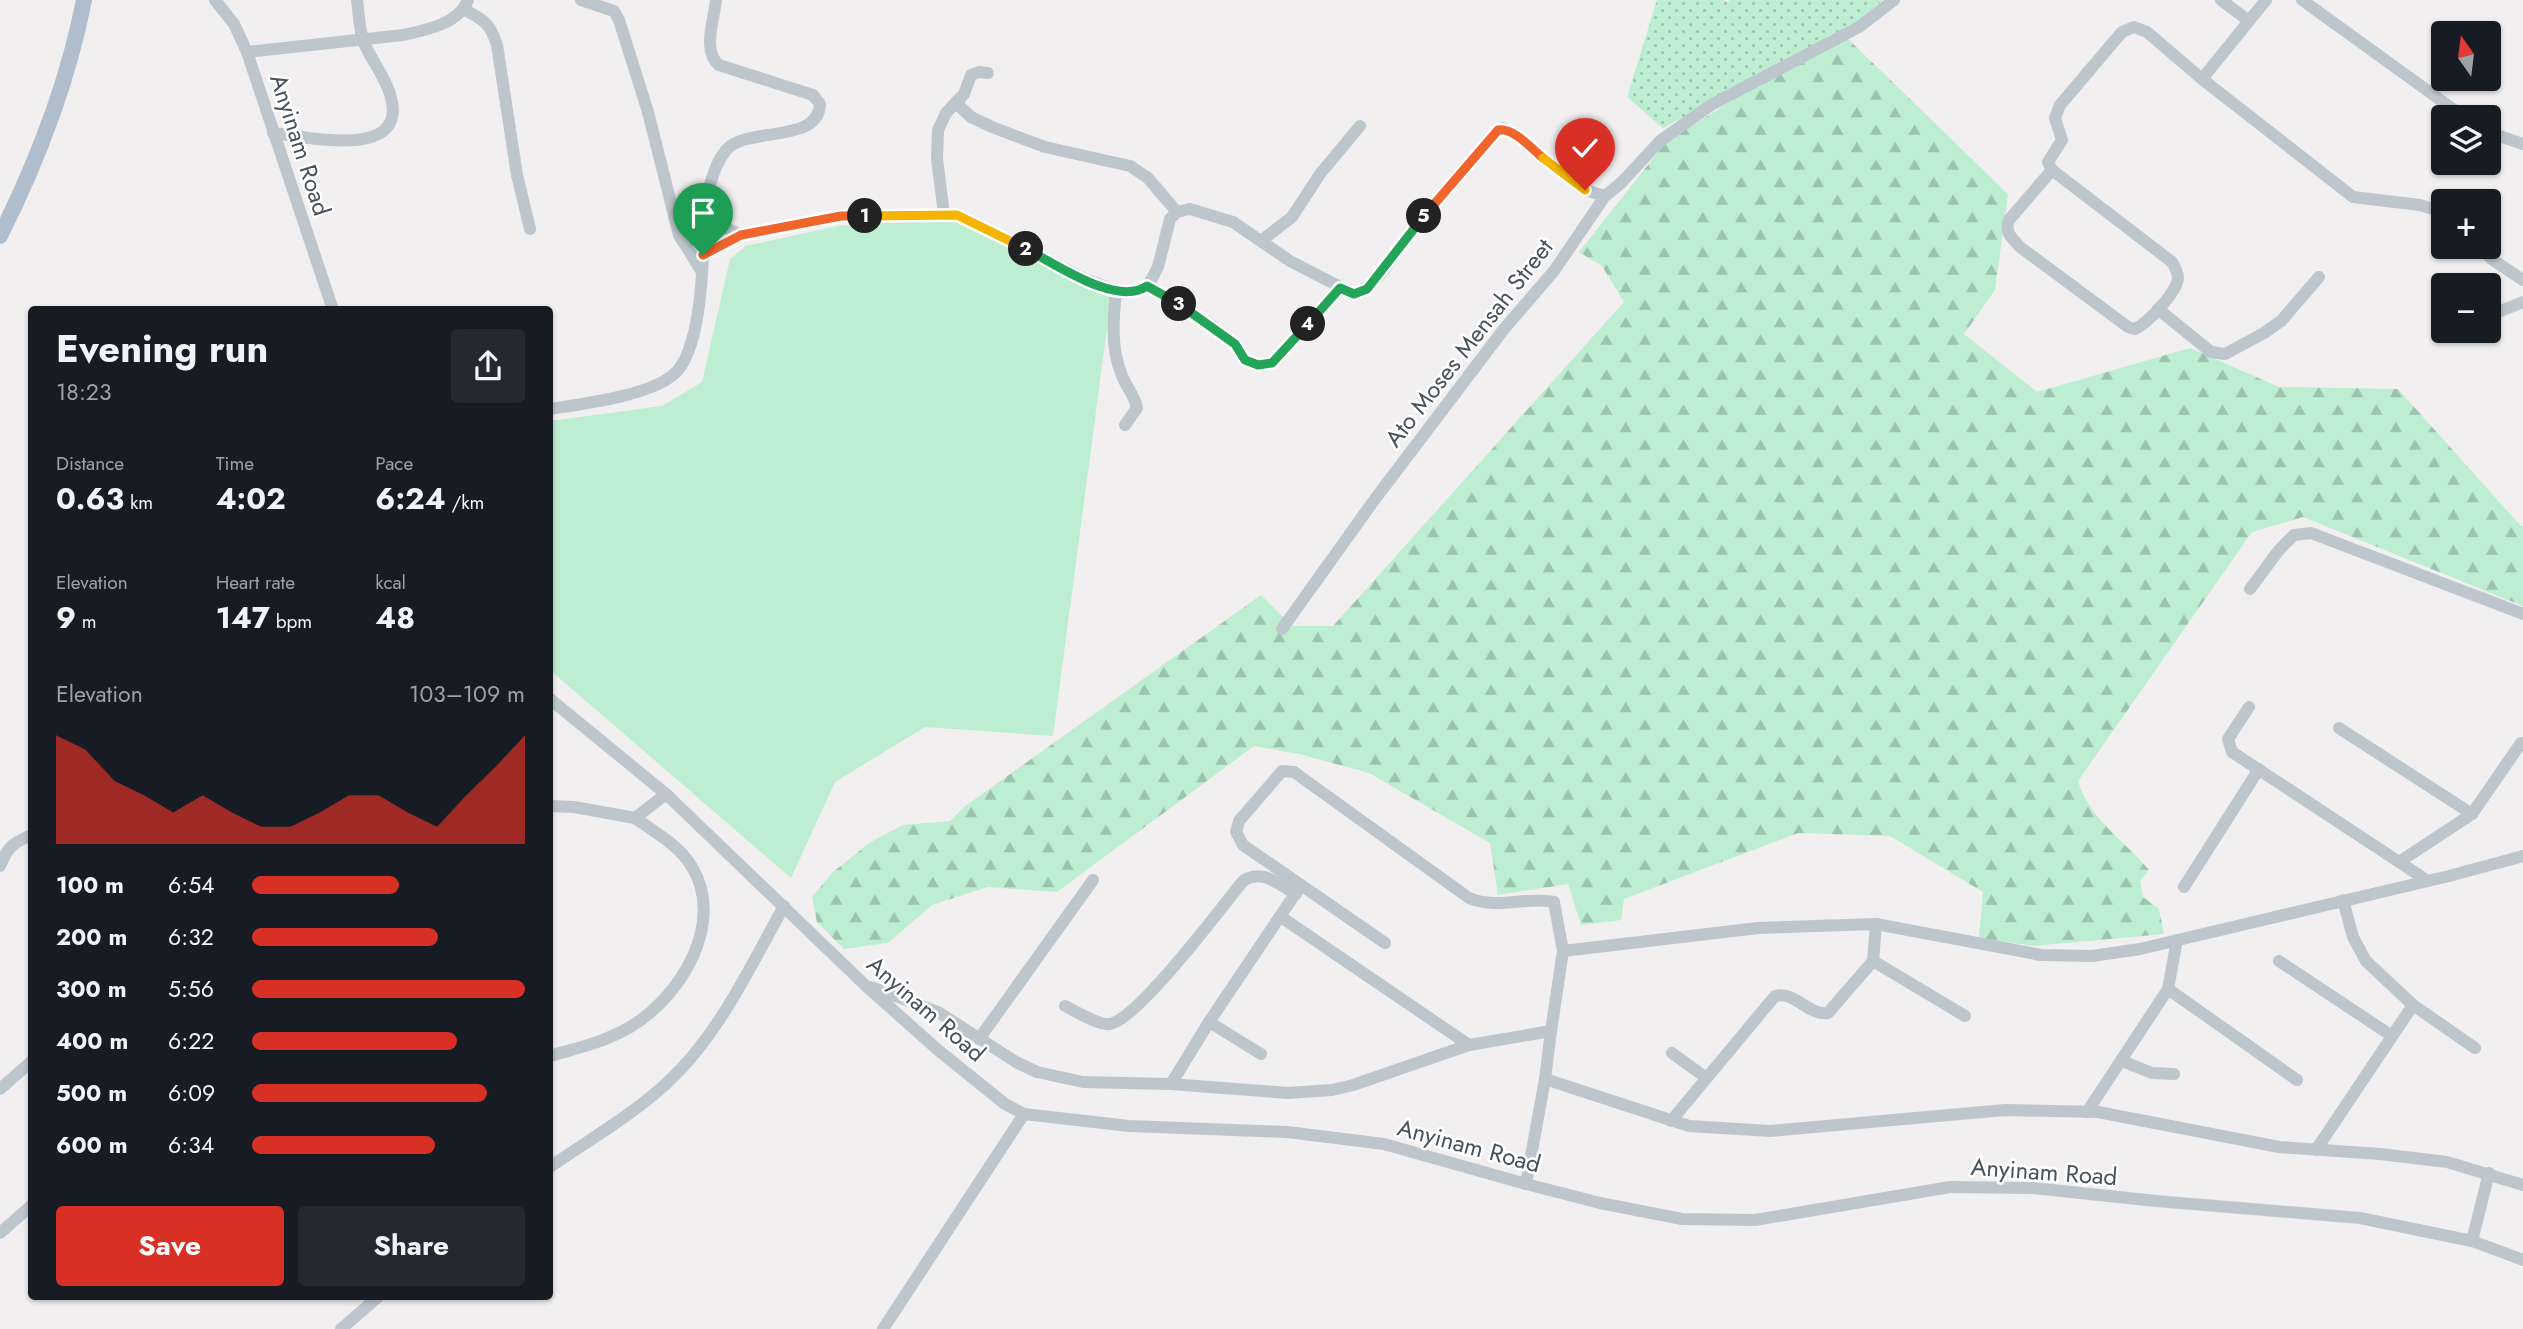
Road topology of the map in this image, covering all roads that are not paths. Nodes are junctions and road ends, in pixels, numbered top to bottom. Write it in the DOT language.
graph roads {
  1 [pos="84,0"];
  2 [pos="215,0"];
  3 [pos="357,0"];
  4 [pos="581,0"];
  5 [pos="716,0"];
  6 [pos="1895,0"];
  7 [pos="2221,0"];
  8 [pos="2266,0"];
  9 [pos="2302,0"];
  10 [pos="466,5"];
  11 [pos="2249,21"];
  12 [pos="363,40"];
  13 [pos="247,52"];
  14 [pos="988,72"];
  15 [pos="2202,79"];
  16 [pos="956,103"];
  17 [pos="2447,105"];
  18 [pos="1360,126"];
  19 [pos="273,133"];
  20 [pos="2501,136"];
  21 [pos="2523,144"];
  22 [pos="2052,170"];
  23 [pos="1605,196"];
  24 [pos="2431,208"];
  25 [pos="1177,212"];
  26 [pos="944,214"];
  27 [pos="704,219"];
  28 [pos="530,229"];
  29 [pos="741,235"];
  30 [pos="0,236"];
  31 [pos="1262,240"];
  32 [pos="703,255"];
  33 [pos="2492,259"];
  34 [pos="702,272"];
  35 [pos="2319,277"];
  36 [pos="2523,279"];
  37 [pos="1147,286"];
  38 [pos="1340,288"];
  39 [pos="1116,292"];
  40 [pos="2523,302"];
  41 [pos="332,306"];
  42 [pos="2158,309"];
  43 [pos="2501,311"];
  44 [pos="553,408"];
  45 [pos="1125,425"];
  46 [pos="2250,589"];
  47 [pos="2523,614"];
  48 [pos="1282,629"];
  49 [pos="553,701"];
  50 [pos="2249,707"];
  51 [pos="2339,727"];
  52 [pos="2521,743"];
  53 [pos="2259,769"];
  54 [pos="666,794"];
  55 [pos="553,806"];
  56 [pos="2472,814"];
  57 [pos="635,818"];
  58 [pos="28,837"];
  59 [pos="2523,856"];
  60 [pos="2399,862"];
  61 [pos="0,866"];
  62 [pos="1093,880"];
  63 [pos="2428,881"];
  64 [pos="2184,887"];
  65 [pos="1299,889"];
  66 [pos="2343,901"];
  67 [pos="785,906"];
  68 [pos="1281,917"];
  69 [pos="1876,924"];
  70 [pos="2177,940"];
  71 [pos="1385,943"];
  72 [pos="1563,951"];
  73 [pos="1873,961"];
  74 [pos="2279,961"];
  75 [pos="865,985"];
  76 [pos="2168,989"];
  77 [pos="2413,1005"];
  78 [pos="1065,1006"];
  79 [pos="1965,1016"];
  80 [pos="1209,1022"];
  81 [pos="1551,1031"];
  82 [pos="2392,1036"];
  83 [pos="979,1039"];
  84 [pos="1469,1045"];
  85 [pos="2475,1048"];
  86 [pos="1672,1053"];
  87 [pos="1261,1054"];
  88 [pos="553,1055"];
  89 [pos="2122,1061"];
  90 [pos="28,1064"];
  91 [pos="2174,1074"];
  92 [pos="1705,1077"];
  93 [pos="1545,1079"];
  94 [pos="2297,1080"];
  95 [pos="1171,1084"];
  96 [pos="0,1089"];
  97 [pos="2087,1112"];
  98 [pos="1024,1114"];
  99 [pos="1671,1121"];
  100 [pos="2316,1150"];
  101 [pos="553,1165"];
  102 [pos="2489,1173"];
  103 [pos="1526,1184"];
  104 [pos="2523,1185"];
  105 [pos="28,1208"];
  106 [pos="0,1233"];
  107 [pos="2472,1241"];
  108 [pos="2523,1260"];
  109 [pos="375,1300"];
  110 [pos="341,1329"];
  111 [pos="883,1329"];
  1 -- 30 [label="main road"];
  2 -- 13 [label="street, Anyinam Road"];
  3 -- 12 [label="street"];
  4 -- 34 [label="street"];
  5 -- 27 [label="street"];
  6 -- 23 [label="street, Ato Moses Mensah Street"];
  7 -- 11 [label="street"];
  8 -- 11 [label="street"];
  9 -- 17 [label="street"];
  10 -- 12 [label="street"];
  10 -- 28 [label="street"];
  11 -- 15 [label="street"];
  12 -- 13 [label="street"];
  12 -- 19 [label="street"];
  13 -- 19 [label="street, Anyinam Road"];
  14 -- 16 [label="street"];
  15 -- 22 [label="street"];
  15 -- 24 [label="street"];
  16 -- 25 [label="street"];
  16 -- 26 [label="street"];
  18 -- 31 [label="street"];
  19 -- 41 [label="street, Anyinam Road"];
  20 -- 21 [label="street"];
  22 -- 42 [label="street"];
  22 -- 42 [label="street"];
  23 -- 38 [label="street"];
  23 -- 48 [label="street, Ato Moses Mensah Street"];
  25 -- 31 [label="street"];
  25 -- 37 [label="street"];
  26 -- 29 [label="street"];
  26 -- 39 [label="street"];
  27 -- 29 [label="street"];
  27 -- 32 [label="street"];
  29 -- 32 [label="street"];
  31 -- 38 [label="street"];
  32 -- 34 [label="street"];
  33 -- 36 [label="street"];
  34 -- 44 [label="street"];
  35 -- 42 [label="street"];
  37 -- 38 [label="street"];
  37 -- 39 [label="street"];
  39 -- 45 [label="street"];
  40 -- 43 [label="street"];
  46 -- 47 [label="street"];
  49 -- 54 [label="street, Anyinam Road"];
  50 -- 53 [label="street"];
  51 -- 56 [label="street"];
  52 -- 56 [label="street"];
  53 -- 60 [label="street"];
  53 -- 64 [label="street"];
  54 -- 57 [label="street"];
  54 -- 67 [label="street, Anyinam Road"];
  55 -- 57 [label="street"];
  56 -- 60 [label="street"];
  57 -- 88 [label="street"];
  58 -- 61 [label="street"];
  59 -- 63 [label="street"];
  60 -- 63 [label="street"];
  62 -- 83 [label="street"];
  63 -- 66 [label="street"];
  65 -- 68 [label="street"];
  65 -- 71 [label="street"];
  65 -- 72 [label="street"];
  65 -- 78 [label="street"];
  66 -- 70 [label="street"];
  66 -- 77 [label="street"];
  67 -- 75 [label="street, Anyinam Road"];
  67 -- 101 [label="street"];
  68 -- 80 [label="street"];
  68 -- 84 [label="street"];
  69 -- 70 [label="street"];
  69 -- 72 [label="street"];
  69 -- 73 [label="street"];
  70 -- 76 [label="street"];
  72 -- 81 [label="street"];
  73 -- 79 [label="street"];
  73 -- 92 [label="street"];
  74 -- 82 [label="street"];
  75 -- 83 [label="street"];
  75 -- 98 [label="street, Anyinam Road"];
  76 -- 89 [label="street"];
  76 -- 94 [label="street"];
  77 -- 82 [label="street"];
  77 -- 85 [label="street"];
  80 -- 87 [label="street"];
  80 -- 95 [label="street"];
  81 -- 84 [label="street"];
  81 -- 93 [label="street"];
  82 -- 100 [label="street"];
  83 -- 95 [label="street"];
  84 -- 95 [label="street"];
  86 -- 92 [label="street"];
  89 -- 91 [label="street"];
  89 -- 97 [label="street"];
  90 -- 96 [label="street"];
  92 -- 99 [label="street"];
  93 -- 99 [label="street"];
  93 -- 103 [label="street"];
  97 -- 99 [label="street"];
  97 -- 100 [label="street"];
  98 -- 103 [label="street, Anyinam Road"];
  98 -- 111 [label="street"];
  100 -- 102 [label="street"];
  102 -- 104 [label="street"];
  102 -- 107 [label="street"];
  103 -- 107 [label="street, Anyinam Road"];
  105 -- 106 [label="street"];
  107 -- 108 [label="street, Anyinam Road"];
  109 -- 110 [label="street"];
}
